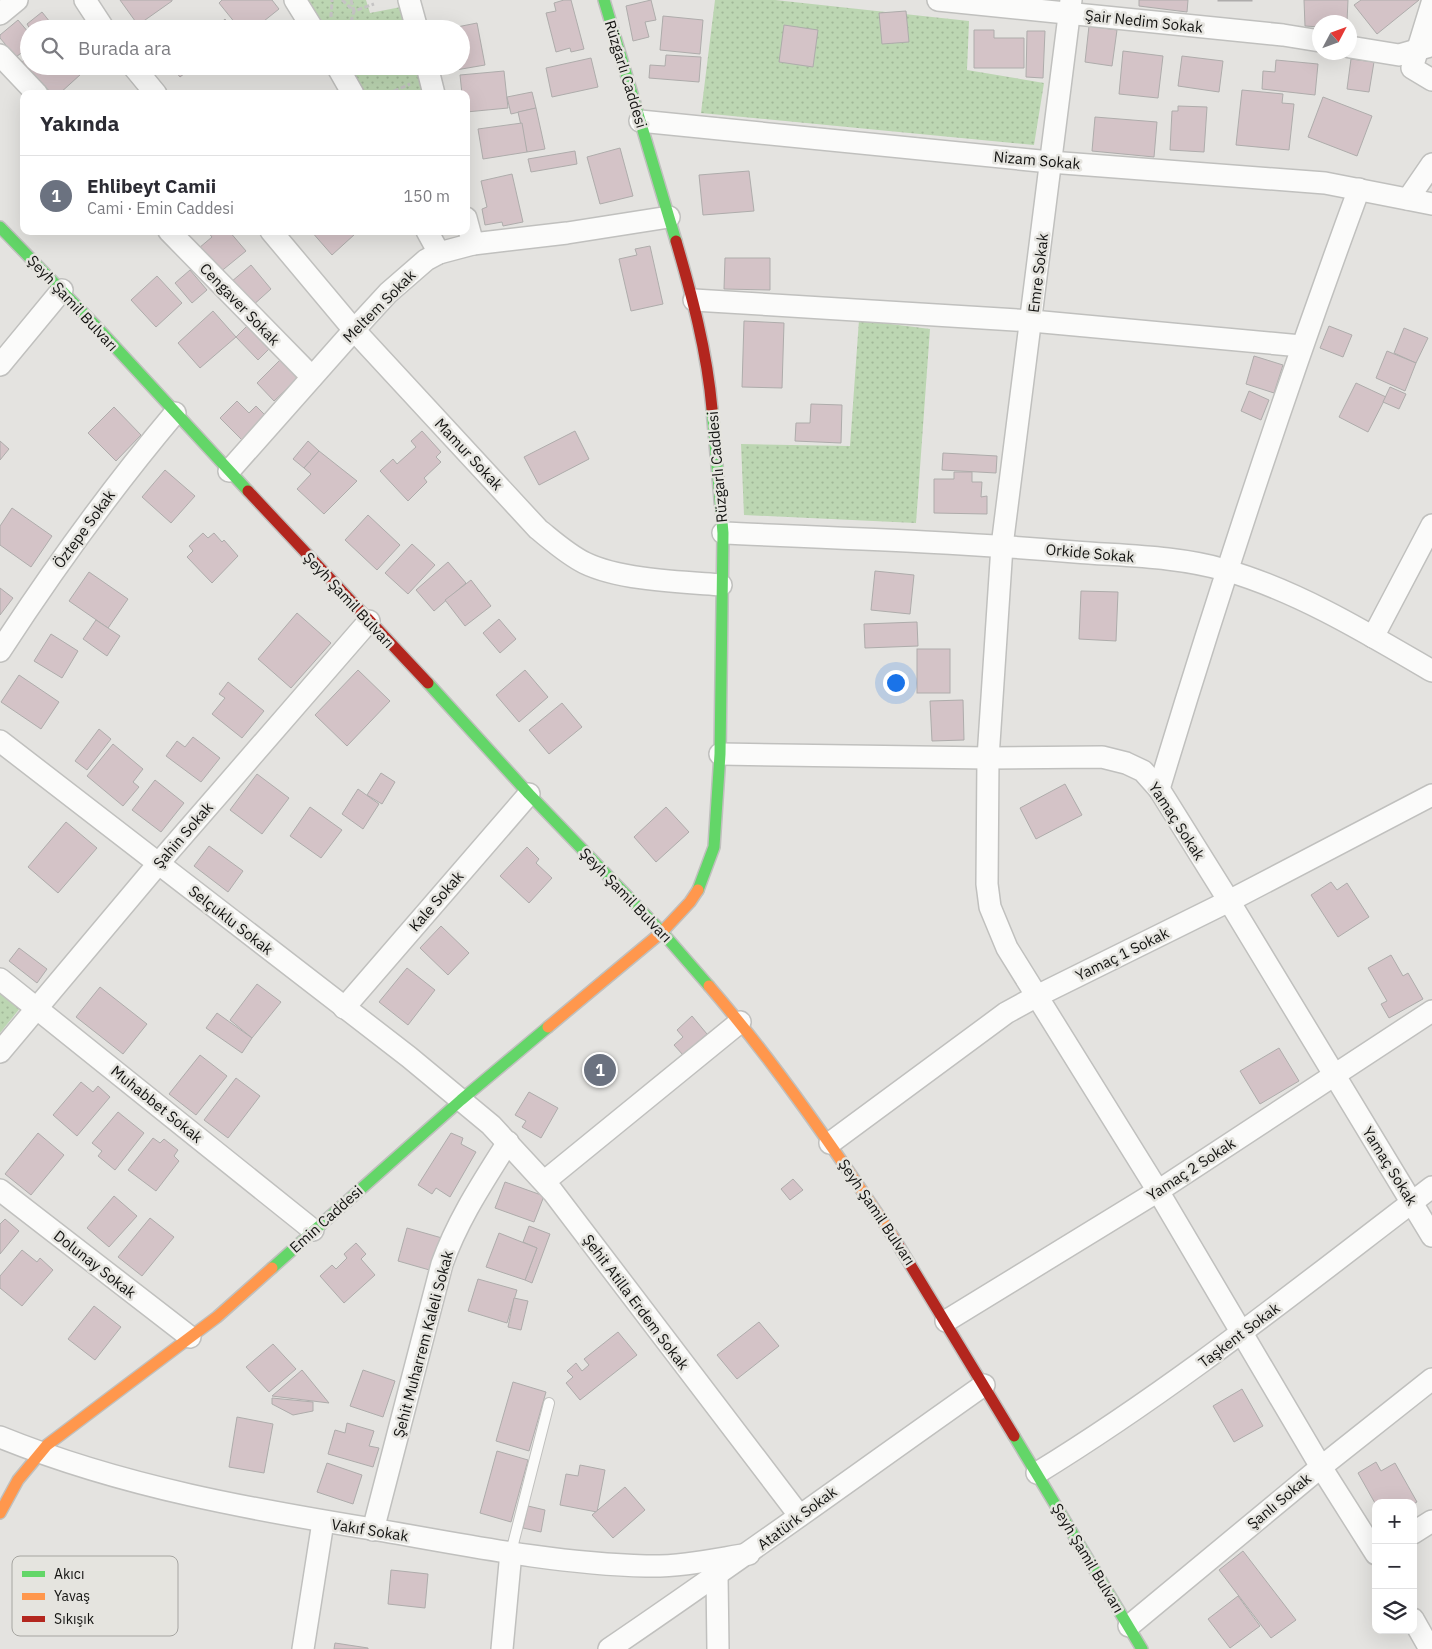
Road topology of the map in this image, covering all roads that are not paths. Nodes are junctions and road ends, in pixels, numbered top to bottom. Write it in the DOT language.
graph roads {
  1 [pos="17,0"];
  2 [pos="85,0"];
  3 [pos="295,0"];
  4 [pos="409,0"];
  5 [pos="604,0"];
  6 [pos="938,0"];
  7 [pos="1432,3"];
  8 [pos="1070,6"];
  9 [pos="0,14"];
  10 [pos="98,20"];
  11 [pos="307,20"];
  12 [pos="415,20"];
  13 [pos="1312,40"];
  14 [pos="1357,48"];
  15 [pos="1424,48"];
  16 [pos="0,55"];
  17 [pos="140,75"];
  18 [pos="342,75"];
  19 [pos="429,75"];
  20 [pos="1432,80"];
  21 [pos="33,90"];
  22 [pos="153,90"];
  23 [pos="351,90"];
  24 [pos="433,90"];
  25 [pos="640,121"];
  26 [pos="1050,162"];
  27 [pos="1432,164"];
  28 [pos="1359,189"];
  29 [pos="1408,199"];
  30 [pos="1432,204"];
  31 [pos="669,217"];
  32 [pos="0,227"];
  33 [pos="470,233"];
  34 [pos="173,235"];
  35 [pos="274,235"];
  36 [pos="429,235"];
  37 [pos="473,244"];
  38 [pos="439,253"];
  39 [pos="62,290"];
  40 [pos="694,300"];
  41 [pos="1032,321"];
  42 [pos="354,330"];
  43 [pos="1301,346"];
  44 [pos="0,365"];
  45 [pos="312,378"];
  46 [pos="175,413"];
  47 [pos="229,470"];
  48 [pos="1432,524"];
  49 [pos="723,533"];
  50 [pos="1002,546"];
  51 [pos="1226,570"];
  52 [pos="721,586"];
  53 [pos="369,620"];
  54 [pos="1373,637"];
  55 [pos="0,651"];
  56 [pos="1432,671"];
  57 [pos="0,741"];
  58 [pos="720,754"];
  59 [pos="988,758"];
  60 [pos="1159,789"];
  61 [pos="528,794"];
  62 [pos="1432,795"];
  63 [pos="158,864"];
  64 [pos="1229,901"];
  65 [pos="662,932"];
  66 [pos="0,979"];
  67 [pos="1037,996"];
  68 [pos="37,1008"];
  69 [pos="344,1008"];
  70 [pos="1432,1011"];
  71 [pos="740,1022"];
  72 [pos="0,1052"];
  73 [pos="1335,1075"];
  74 [pos="461,1100"];
  75 [pos="508,1142"];
  76 [pos="830,1142"];
  77 [pos="545,1181"];
  78 [pos="1432,1186"];
  79 [pos="0,1190"];
  80 [pos="1158,1190"];
  81 [pos="1413,1201"];
  82 [pos="313,1230"];
  83 [pos="1432,1236"];
  84 [pos="946,1321"];
  85 [pos="1244,1333"];
  86 [pos="190,1337"];
  87 [pos="1432,1379"];
  88 [pos="984,1384"];
  89 [pos="549,1403"];
  90 [pos="0,1438"];
  91 [pos="39,1453"];
  92 [pos="1321,1467"];
  93 [pos="1037,1473"];
  94 [pos="0,1513"];
  95 [pos="799,1515"];
  96 [pos="1432,1521"];
  97 [pos="323,1522"];
  98 [pos="373,1530"];
  99 [pos="1417,1530"];
  100 [pos="1372,1548"];
  101 [pos="511,1552"];
  102 [pos="749,1554"];
  103 [pos="717,1576"];
  104 [pos="1129,1626"];
  105 [pos="1417,1627"];
  106 [pos="303,1649"];
  107 [pos="502,1649"];
  108 [pos="609,1649"];
  109 [pos="718,1649"];
  110 [pos="1142,1649"];
  111 [pos="1430,1649"];
  1 -- 9 [label="street"];
  2 -- 10 [label="street"];
  3 -- 11 [label="street"];
  4 -- 12 [label="street"];
  5 -- 25 [label="street, Rüzgarlı Caddesi"];
  6 -- 8 [label="street, Şair Nedim Sokak"];
  7 -- 15 [label="street"];
  8 -- 13 [label="street, Şair Nedim Sokak"];
  8 -- 26 [label="street, Emre Sokak"];
  14 -- 15 [label="street"];
  15 -- 20 [label="street"];
  16 -- 21 [label="street"];
  17 -- 22 [label="street"];
  18 -- 23 [label="street"];
  19 -- 24 [label="street"];
  25 -- 26 [label="street, Nizam Sokak"];
  25 -- 31 [label="street, Rüzgarlı Caddesi"];
  26 -- 28 [label="street, Nizam Sokak"];
  26 -- 41 [label="street, Emre Sokak"];
  27 -- 29 [label="street"];
  28 -- 29 [label="street, Nizam Sokak"];
  28 -- 43 [label="street"];
  29 -- 30 [label="street, Nizam Sokak"];
  31 -- 37 [label="street, Meltem Sokak"];
  31 -- 40 [label="street, Rüzgarlı Caddesi"];
  32 -- 39 [label="street, Şeyh Şamil Bulvarı"];
  33 -- 37 [label="street"];
  34 -- 45 [label="street, Cengaver Sokak"];
  35 -- 42 [label="street, Mamur Sokak"];
  36 -- 38 [label="street"];
  37 -- 38 [label="street, Meltem Sokak"];
  38 -- 42 [label="street, Meltem Sokak"];
  39 -- 44 [label="street"];
  39 -- 46 [label="street, Şeyh Şamil Bulvarı"];
  40 -- 41 [label="street"];
  40 -- 49 [label="street, Rüzgarlı Caddesi"];
  41 -- 43 [label="street"];
  41 -- 50 [label="street, Emre Sokak"];
  42 -- 45 [label="street, Meltem Sokak"];
  42 -- 52 [label="street, Mamur Sokak"];
  43 -- 51 [label="street"];
  45 -- 47 [label="street, Meltem Sokak"];
  46 -- 47 [label="street, Şeyh Şamil Bulvarı"];
  46 -- 55 [label="street, Öztepe Sokak"];
  47 -- 53 [label="street, Şeyh Şamil Bulvarı"];
  48 -- 54 [label="street"];
  49 -- 50 [label="street, Orkide Sokak"];
  49 -- 52 [label="street, Rüzgarlı Caddesi"];
  50 -- 51 [label="street, Orkide Sokak"];
  50 -- 59 [label="street, Emre Sokak"];
  51 -- 54 [label="street, Orkide Sokak"];
  51 -- 60 [label="street"];
  52 -- 58 [label="street, Rüzgarlı Caddesi"];
  53 -- 61 [label="street, Şeyh Şamil Bulvarı"];
  53 -- 63 [label="street, Şahin Sokak"];
  54 -- 56 [label="street, Orkide Sokak"];
  57 -- 63 [label="street, Selçuklu Sokak"];
  58 -- 59 [label="street, Yamaç Sokak"];
  58 -- 65 [label="street, Rüzgarlı Caddesi"];
  59 -- 60 [label="street, Yamaç Sokak"];
  59 -- 67 [label="street, Emre Sokak"];
  60 -- 64 [label="street, Yamaç Sokak"];
  61 -- 65 [label="street, Şeyh Şamil Bulvarı"];
  61 -- 69 [label="street, Kale Sokak"];
  62 -- 64 [label="street, Yamaç 1 Sokak"];
  63 -- 68 [label="street, Şahin Sokak"];
  63 -- 69 [label="street, Selçuklu Sokak"];
  64 -- 67 [label="street, Yamaç 1 Sokak"];
  64 -- 73 [label="street, Yamaç Sokak"];
  65 -- 71 [label="street, Şeyh Şamil Bulvarı"];
  65 -- 74 [label="street, Emin Caddesi"];
  66 -- 68 [label="street, Muhabbet Sokak"];
  67 -- 76 [label="street, Yamaç 1 Sokak"];
  67 -- 80 [label="street, Emre Sokak"];
  68 -- 72 [label="street, Şahin Sokak"];
  68 -- 82 [label="street, Muhabbet Sokak"];
  69 -- 74 [label="street, Selçuklu Sokak"];
  70 -- 73 [label="street, Yamaç 2 Sokak"];
  71 -- 76 [label="street, Şeyh Şamil Bulvarı"];
  71 -- 77 [label="street"];
  73 -- 80 [label="street, Yamaç 2 Sokak"];
  73 -- 81 [label="street, Yamaç Sokak"];
  74 -- 75 [label="street, Şehit Atilla Erdem Sokak"];
  74 -- 82 [label="street, Emin Caddesi"];
  75 -- 77 [label="street, Şehit Atilla Erdem Sokak"];
  75 -- 98 [label="street, Şehit Muharrem Kaleli Sokak"];
  76 -- 84 [label="street, Şeyh Şamil Bulvarı"];
  77 -- 95 [label="street, Şehit Atilla Erdem Sokak"];
  78 -- 81 [label="street, Taşkent Sokak"];
  79 -- 86 [label="street, Dolunay Sokak"];
  80 -- 84 [label="street, Yamaç 2 Sokak"];
  80 -- 85 [label="street, Emre Sokak"];
  81 -- 83 [label="street, Yamaç Sokak"];
  81 -- 85 [label="street, Taşkent Sokak"];
  82 -- 86 [label="street, Emin Caddesi"];
  84 -- 88 [label="street, Şeyh Şamil Bulvarı"];
  85 -- 92 [label="street, Emre Sokak"];
  85 -- 93 [label="street, Taşkent Sokak"];
  86 -- 91 [label="street, Emin Caddesi"];
  87 -- 92 [label="street, Şanlı Sokak"];
  88 -- 93 [label="street, Şeyh Şamil Bulvarı"];
  88 -- 95 [label="street, Atatürk Sokak"];
  89 -- 101 [label="lane"];
  90 -- 91 [label="street, Vakıf Sokak"];
  91 -- 94 [label="street, Emin Caddesi"];
  91 -- 97 [label="street, Vakıf Sokak"];
  92 -- 100 [label="street, Emre Sokak"];
  92 -- 104 [label="street, Şanlı Sokak"];
  93 -- 104 [label="street, Şeyh Şamil Bulvarı"];
  95 -- 102 [label="street, Atatürk Sokak"];
  96 -- 99 [label="street"];
  97 -- 98 [label="street, Vakıf Sokak"];
  97 -- 106 [label="street"];
  98 -- 101 [label="street, Vakıf Sokak"];
  101 -- 102 [label="street, Vakıf Sokak"];
  101 -- 107 [label="street"];
  102 -- 103 [label="street, Atatürk Sokak"];
  103 -- 108 [label="street, Atatürk Sokak"];
  103 -- 109 [label="street"];
  104 -- 110 [label="street, Şeyh Şamil Bulvarı"];
  105 -- 111 [label="street"];
}
